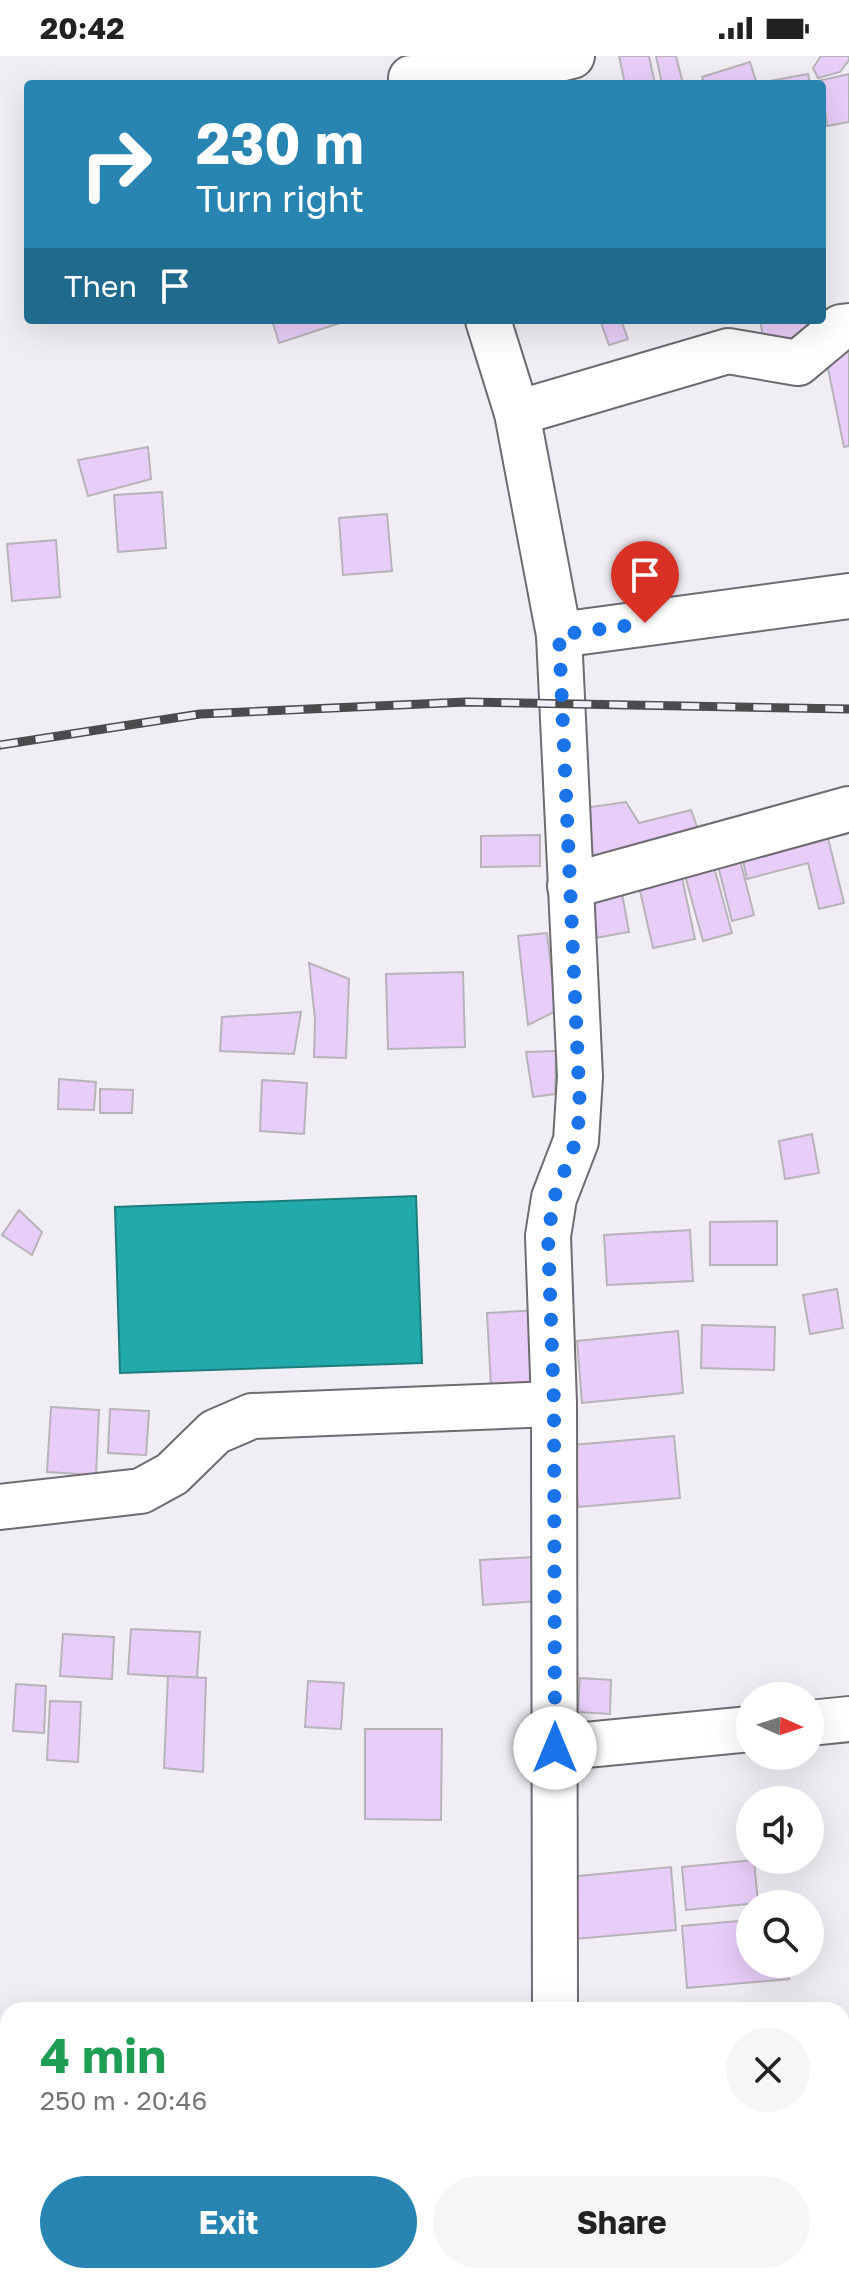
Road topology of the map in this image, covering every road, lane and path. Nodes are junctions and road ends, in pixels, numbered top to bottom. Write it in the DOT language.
graph roads {
  1 [pos="572,56"];
  2 [pos="410,73"];
  3 [pos="489,324"];
  4 [pos="849,326"];
  5 [pos="517,413"];
  6 [pos="849,596"];
  7 [pos="559,635"];
  8 [pos="849,809"];
  9 [pos="570,886"];
  10 [pos="554,1404"];
  11 [pos="0,1507"];
  12 [pos="849,1719"];
  13 [pos="824,1722"];
  14 [pos="736,1730"];
  15 [pos="555,1748"];
  16 [pos="555,2002"];
  1 -- 2 [label="street"];
  3 -- 5 [label="street"];
  4 -- 5 [label="street"];
  5 -- 7 [label="street"];
  6 -- 7 [label="street"];
  7 -- 9 [label="street"];
  8 -- 9 [label="street"];
  9 -- 10 [label="street"];
  10 -- 11 [label="street"];
  10 -- 15 [label="street"];
  12 -- 13 [label="street"];
  14 -- 15 [label="street"];
  15 -- 16 [label="street"];
}
